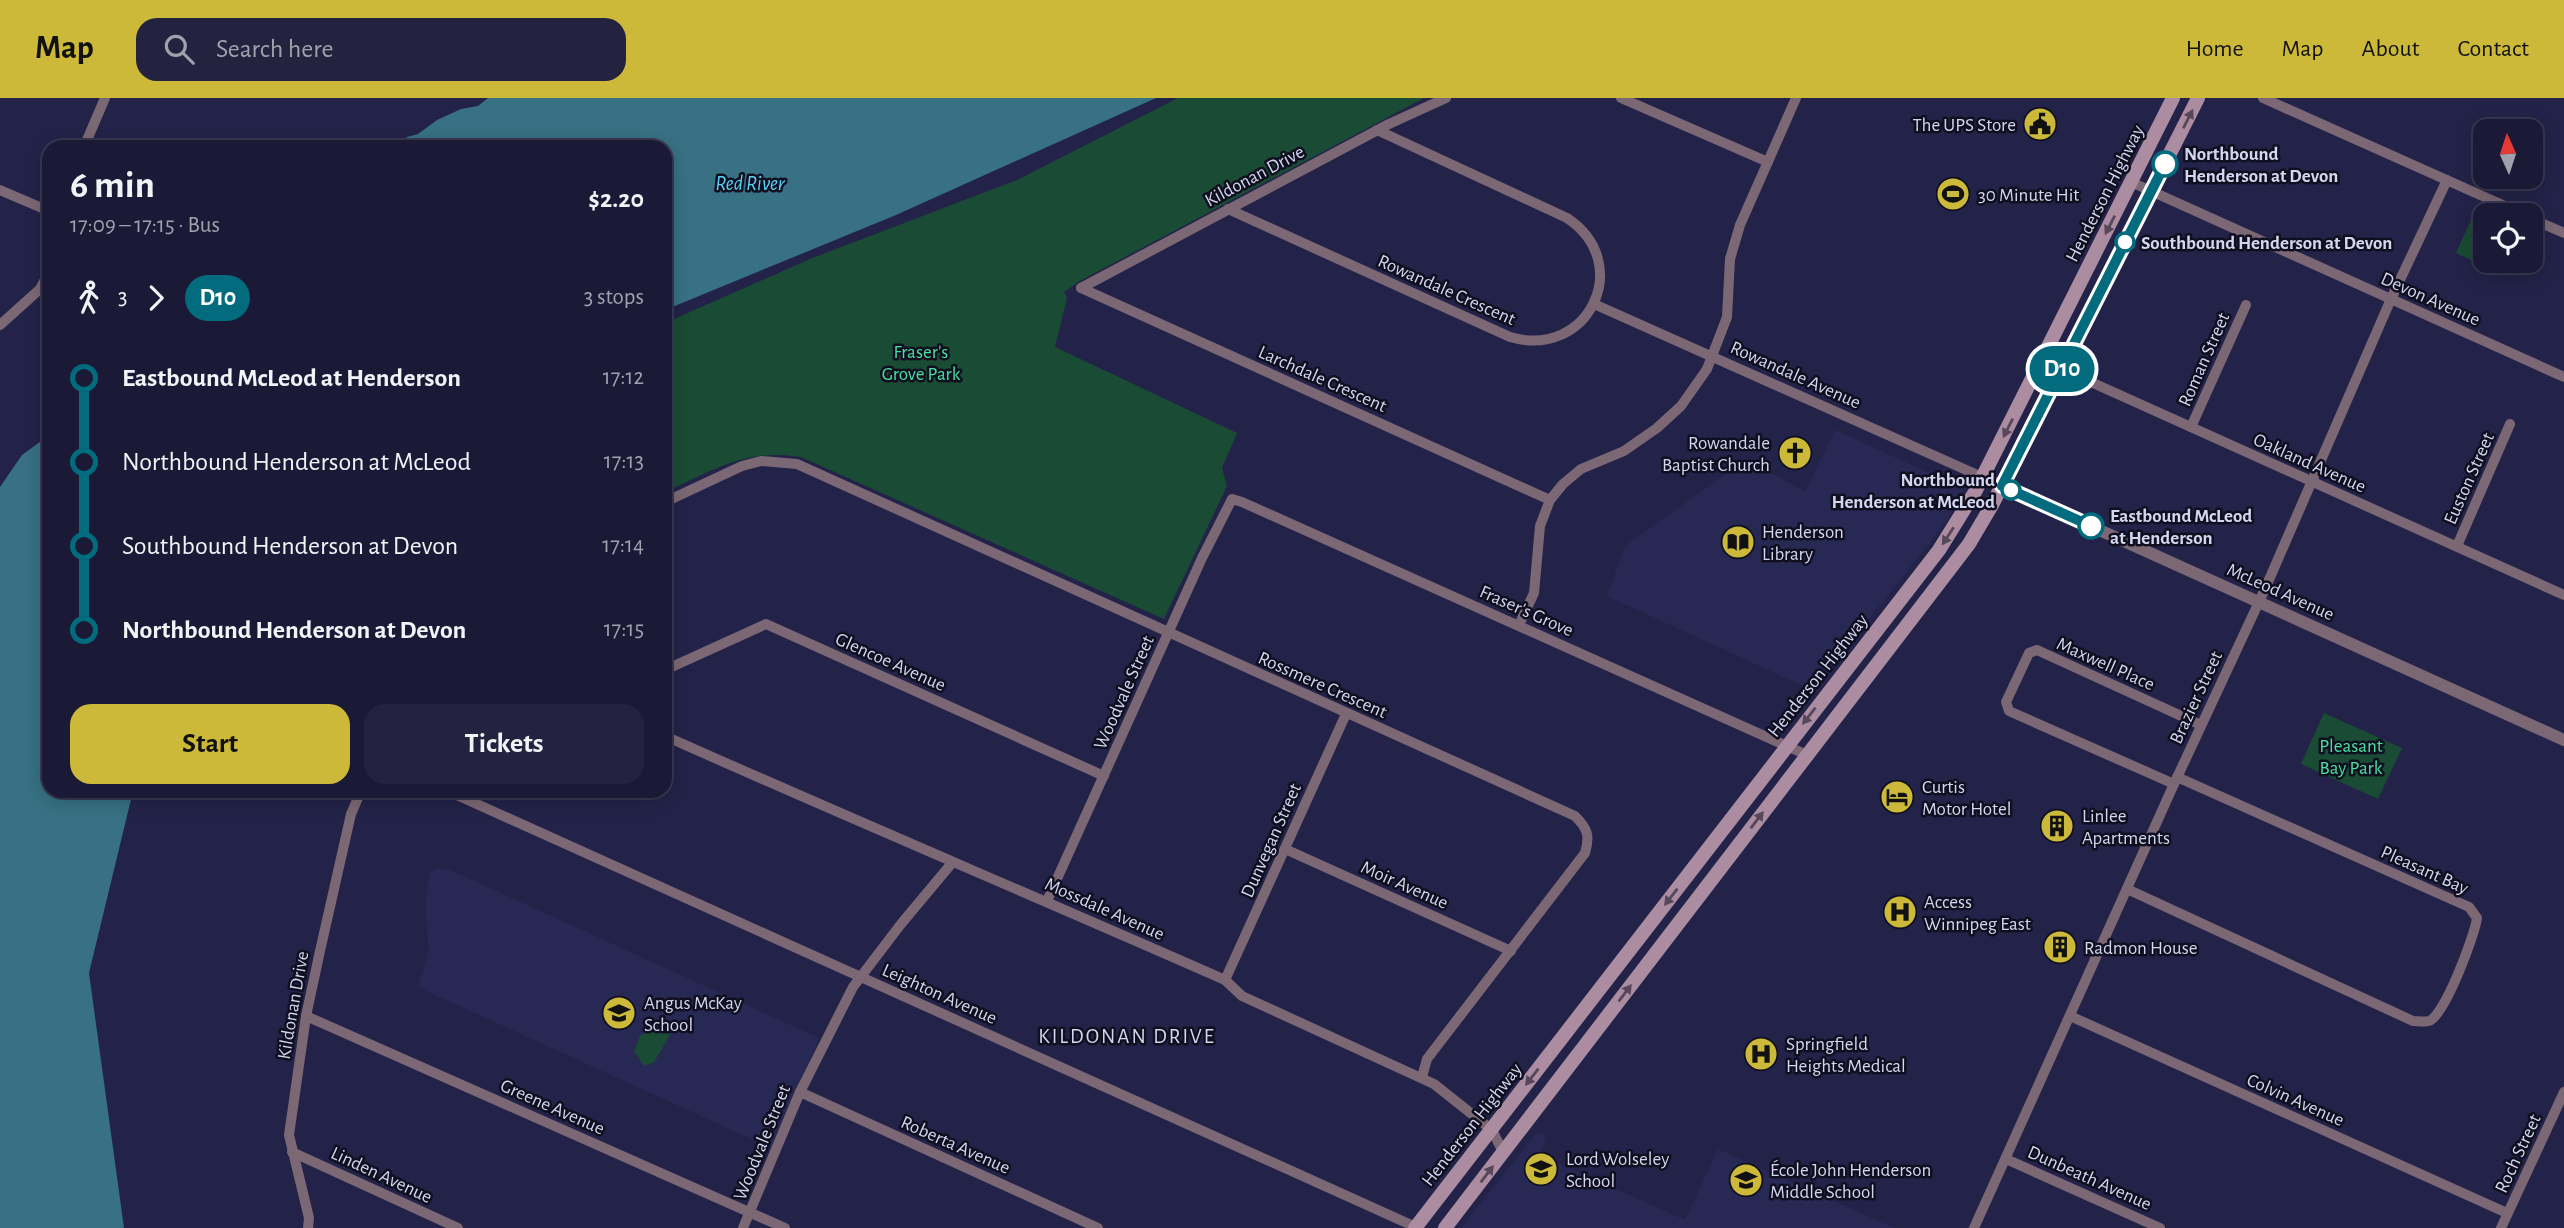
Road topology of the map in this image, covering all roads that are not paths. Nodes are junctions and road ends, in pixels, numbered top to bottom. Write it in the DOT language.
graph roads {
  1 [pos="105,98"];
  2 [pos="1446,98"];
  3 [pos="1621,98"];
  4 [pos="1796,98"];
  5 [pos="2173,98"];
  6 [pos="2198,98"];
  7 [pos="2263,98"];
  8 [pos="1377,130"];
  9 [pos="87,140"];
  10 [pos="1768,162"];
  11 [pos="2447,180"];
  12 [pos="2132,182"];
  13 [pos="0,190"];
  14 [pos="2151,191"];
  15 [pos="2498,203"];
  16 [pos="42,208"];
  17 [pos="1228,209"];
  18 [pos="2543,224"];
  19 [pos="2564,233"];
  20 [pos="42,285"];
  21 [pos="1081,288"];
  22 [pos="2391,299"];
  23 [pos="1594,304"];
  24 [pos="2246,305"];
  25 [pos="0,325"];
  26 [pos="1713,355"];
  27 [pos="2042,360"];
  28 [pos="2062,369"];
  29 [pos="2564,377"];
  30 [pos="2510,424"];
  31 [pos="2191,427"];
  32 [pos="1982,477"];
  33 [pos="2313,482"];
  34 [pos="2002,486"];
  35 [pos="672,499"];
  36 [pos="1232,499"];
  37 [pos="1550,500"];
  38 [pos="2457,547"];
  39 [pos="2564,595"];
  40 [pos="1900,599"];
  41 [pos="2259,603"];
  42 [pos="1911,621"];
  43 [pos="1519,625"];
  44 [pos="1169,632"];
  45 [pos="672,667"];
  46 [pos="1346,713"];
  47 [pos="2201,725"];
  48 [pos="672,739"];
  49 [pos="2564,740"];
  50 [pos="1786,746"];
  51 [pos="1807,755"];
  52 [pos="1104,776"];
  53 [pos="2175,781"];
  54 [pos="359,798"];
  55 [pos="464,798"];
  56 [pos="1285,849"];
  57 [pos="952,863"];
  58 [pos="2127,889"];
  59 [pos="1047,901"];
  60 [pos="1640,937"];
  61 [pos="1659,949"];
  62 [pos="1510,951"];
  63 [pos="861,977"];
  64 [pos="1225,980"];
  65 [pos="306,1016"];
  66 [pos="2070,1016"];
  67 [pos="1560,1040"];
  68 [pos="1578,1054"];
  69 [pos="1422,1077"];
  70 [pos="800,1092"];
  71 [pos="2564,1092"];
  72 [pos="1492,1130"];
  73 [pos="292,1152"];
  74 [pos="1503,1152"];
  75 [pos="2006,1159"];
  76 [pos="751,1213"];
  77 [pos="2507,1213"];
  78 [pos="308,1228"];
  79 [pos="458,1228"];
  80 [pos="743,1228"];
  81 [pos="785,1228"];
  82 [pos="1098,1228"];
  83 [pos="1416,1228"];
  84 [pos="1445,1228"];
  85 [pos="1974,1228"];
  86 [pos="2160,1228"];
  87 [pos="2501,1228"];
  1 -- 9 [label="street"];
  2 -- 8 [label="street, Kildonan Drive"];
  3 -- 10 [label="street"];
  4 -- 10 [label="street"];
  5 -- 12 [label="main road, Henderson Highway"];
  14 -- 6 [label="main road, one-way"];
  7 -- 11 [label="street"];
  8 -- 17 [label="street, Kildonan Drive"];
  8 -- 23 [label="street"];
  10 -- 26 [label="street"];
  11 -- 15 [label="street"];
  11 -- 22 [label="street, Brazier Street"];
  12 -- 14 [label="street, Devon Avenue"];
  12 -- 27 [label="main road, Henderson Highway, one-way"];
  13 -- 16 [label="street"];
  14 -- 22 [label="street, Devon Avenue"];
  14 -- 28 [label="main road"];
  17 -- 21 [label="street, Kildonan Drive"];
  17 -- 23 [label="street, Rowandale Crescent"];
  18 -- 19 [label="street"];
  20 -- 25 [label="street"];
  21 -- 37 [label="street, Larchdale Crescent"];
  22 -- 29 [label="street, Devon Avenue"];
  22 -- 33 [label="street, Brazier Street"];
  23 -- 26 [label="street, Rowandale Avenue"];
  24 -- 31 [label="street, Roman Street"];
  26 -- 32 [label="street, Rowandale Avenue"];
  26 -- 37 [label="street"];
  27 -- 28 [label="street, Oakland Avenue"];
  27 -- 32 [label="main road, Henderson Highway, one-way"];
  28 -- 31 [label="street, Oakland Avenue"];
  28 -- 34 [label="main road"];
  30 -- 38 [label="street, Euston Street"];
  31 -- 33 [label="street, Oakland Avenue"];
  32 -- 34 [label="street, McLeod Avenue"];
  32 -- 40 [label="main road, Henderson Highway, one-way"];
  33 -- 38 [label="street, Oakland Avenue"];
  33 -- 41 [label="street, Brazier Street"];
  34 -- 41 [label="street, McLeod Avenue"];
  34 -- 42 [label="main road"];
  35 -- 44 [label="street, Rossmere Crescent"];
  36 -- 43 [label="street, Fraser's Grove"];
  36 -- 44 [label="street, Woodvale Street"];
  37 -- 43 [label="street"];
  38 -- 39 [label="street, Oakland Avenue"];
  40 -- 42 [label="main road"];
  40 -- 50 [label="main road, Henderson Highway, one-way"];
  41 -- 47 [label="street, Brazier Street"];
  41 -- 49 [label="street, McLeod Avenue"];
  42 -- 51 [label="main road"];
  43 -- 50 [label="street, Fraser's Grove"];
  44 -- 46 [label="street, Rossmere Crescent"];
  44 -- 52 [label="street, Woodvale Street"];
  45 -- 52 [label="street, Glencoe Avenue"];
  46 -- 56 [label="street, Dunvegan Street"];
  46 -- 62 [label="street, Rossmere Crescent"];
  47 -- 53 [label="street, Brazier Street"];
  47 -- 53 [label="street, Maxwell Place"];
  48 -- 57 [label="street, Mossdale Avenue"];
  50 -- 51 [label="street, Fraser's Grove"];
  50 -- 60 [label="main road, Henderson Highway, one-way"];
  61 -- 51 [label="main road, one-way"];
  52 -- 59 [label="street, Woodvale Street"];
  53 -- 58 [label="street, Brazier Street"];
  53 -- 58 [label="street, Pleasant Bay"];
  54 -- 65 [label="street, Kildonan Drive"];
  55 -- 63 [label="street, Leighton Avenue"];
  56 -- 62 [label="street, Moir Avenue"];
  56 -- 64 [label="street, Dunvegan Street"];
  57 -- 59 [label="street, Mossdale Avenue"];
  57 -- 63 [label="street, Woodvale Street"];
  58 -- 66 [label="street, Brazier Street"];
  59 -- 64 [label="street, Mossdale Avenue"];
  60 -- 61 [label="main road"];
  60 -- 67 [label="main road, Henderson Highway"];
  68 -- 61 [label="main road, one-way"];
  62 -- 69 [label="street, Rossmere Crescent"];
  63 -- 70 [label="street, Woodvale Street"];
  63 -- 83 [label="street, Leighton Avenue"];
  64 -- 69 [label="street, Mossdale Avenue"];
  65 -- 73 [label="street, Kildonan Drive"];
  65 -- 76 [label="street, Greene Avenue"];
  66 -- 75 [label="street, Brazier Street"];
  66 -- 77 [label="street, Colvin Avenue"];
  67 -- 68 [label="main road"];
  67 -- 72 [label="main road, Henderson Highway, one-way"];
  68 -- 74 [label="main road"];
  69 -- 72 [label="street, Mossdale Avenue"];
  70 -- 76 [label="street, Woodvale Street"];
  70 -- 82 [label="street, Roberta Avenue"];
  71 -- 77 [label="street, Roch Street"];
  72 -- 74 [label="street, Mossdale Avenue"];
  72 -- 83 [label="main road, Henderson Highway"];
  73 -- 78 [label="street, Kildonan Drive"];
  73 -- 79 [label="street, Linden Avenue"];
  84 -- 74 [label="main road, one-way"];
  75 -- 85 [label="street, Brazier Street"];
  75 -- 86 [label="street, Dunbeath Avenue"];
  76 -- 80 [label="street, Woodvale Street"];
  76 -- 81 [label="street, Greene Avenue"];
  77 -- 87 [label="street, Roch Street"];
}
